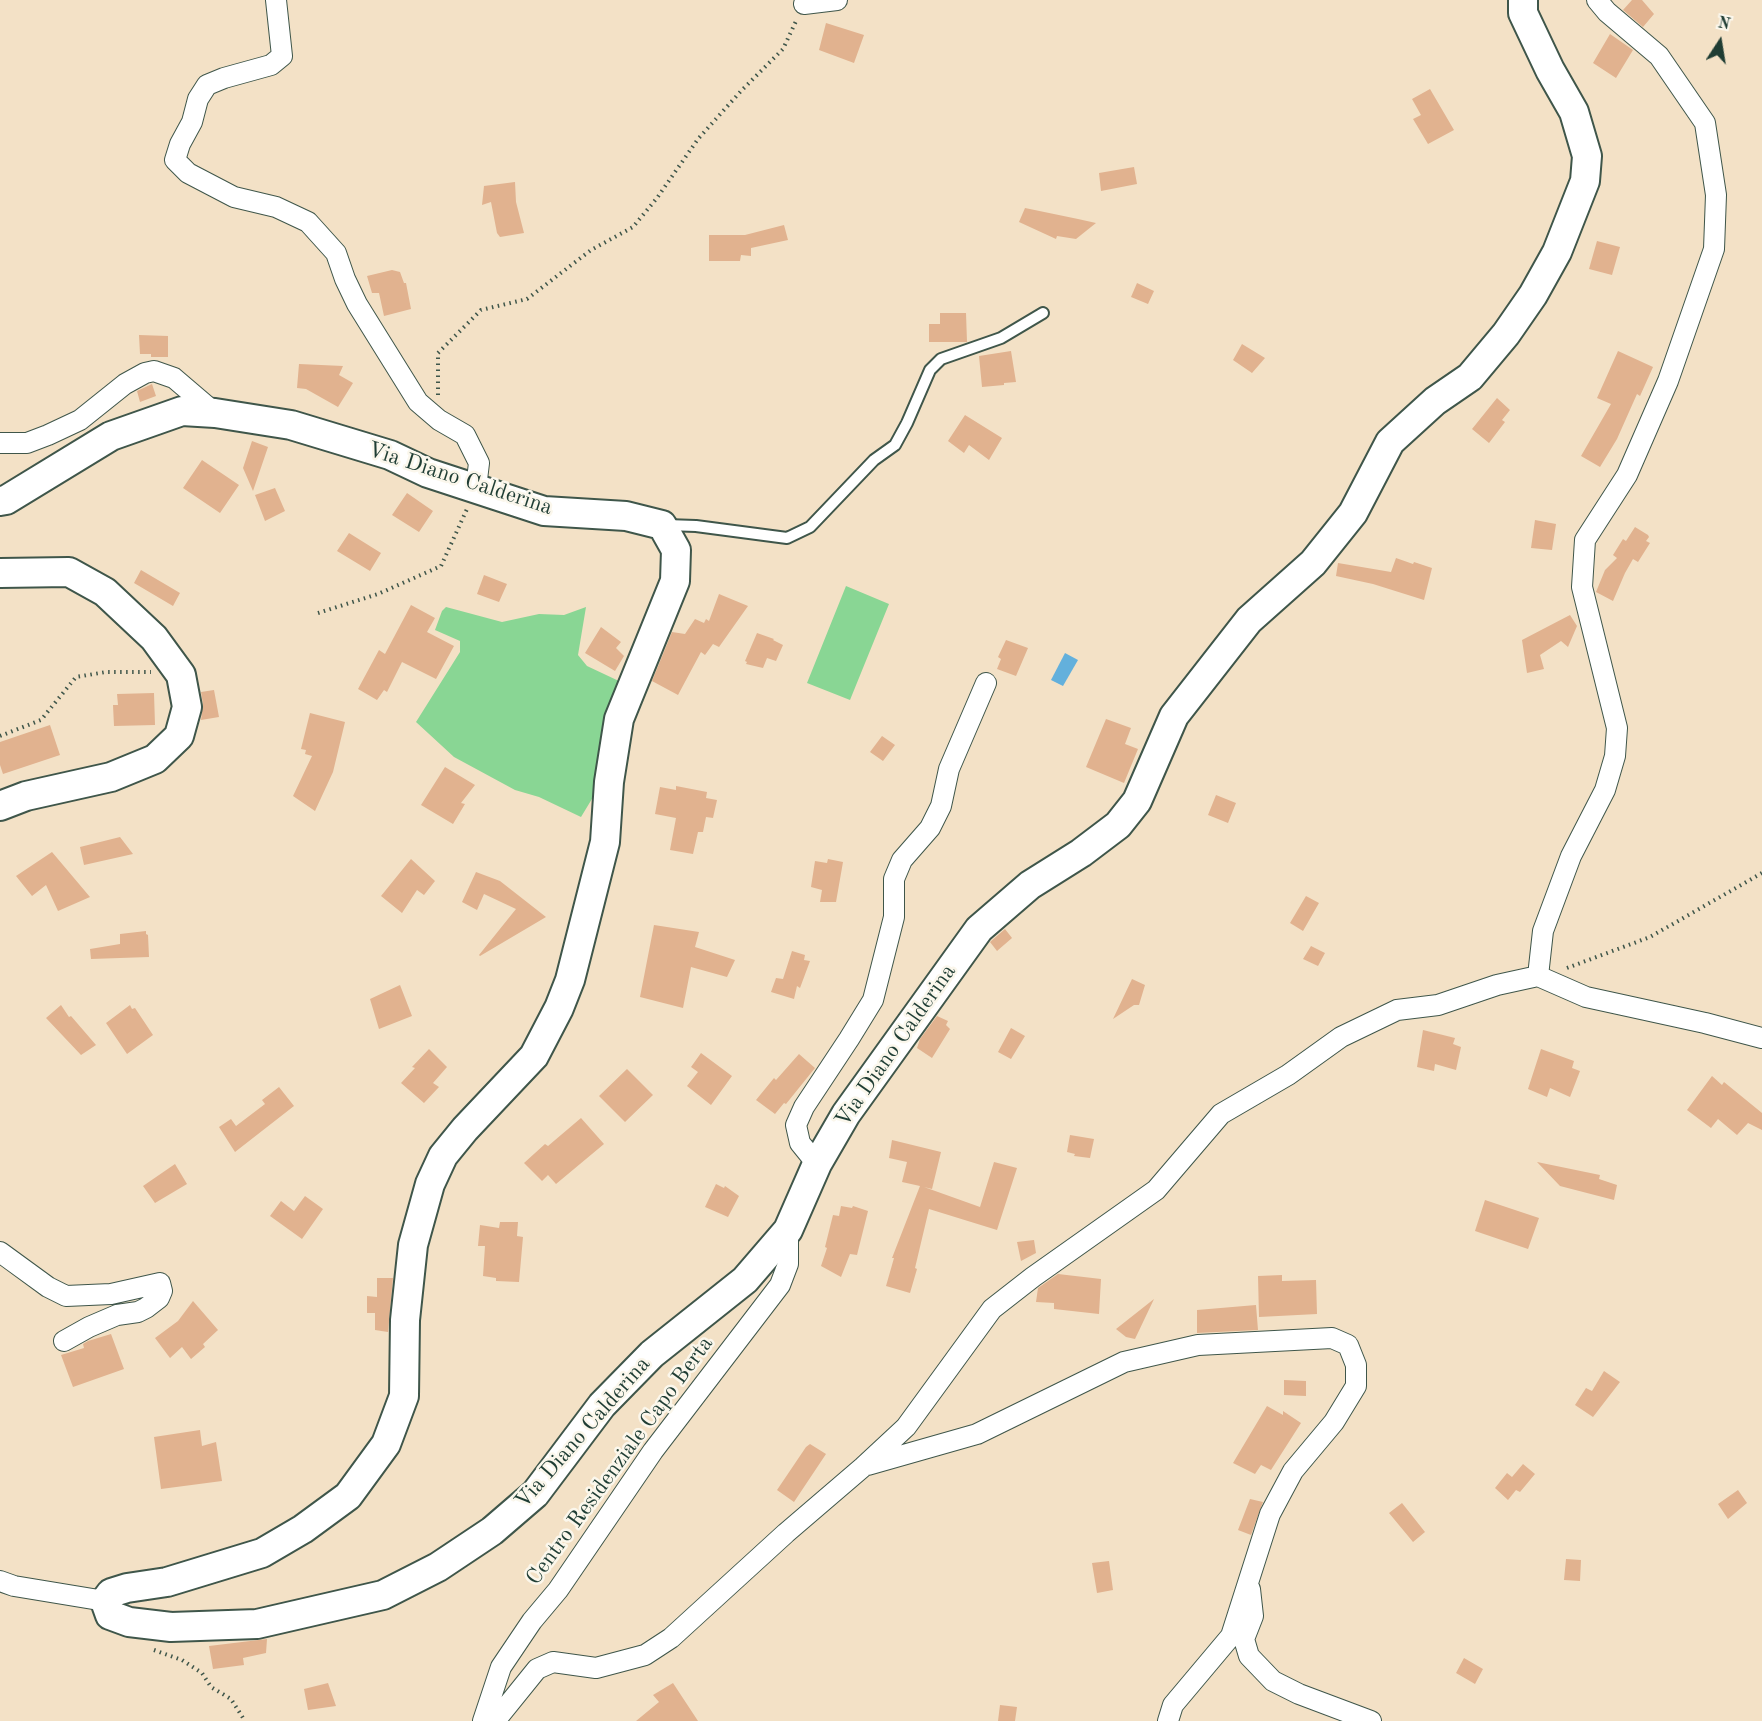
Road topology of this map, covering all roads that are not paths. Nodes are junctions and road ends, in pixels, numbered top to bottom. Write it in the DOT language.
graph roads {
  1 [pos="276,0"];
  2 [pos="837,0"];
  3 [pos="1523,0"];
  4 [pos="1597,0"];
  5 [pos="804,4"];
  6 [pos="1043,313"];
  7 [pos="215,413"];
  8 [pos="0,443"];
  9 [pos="476,488"];
  10 [pos="0,501"];
  11 [pos="662,525"];
  12 [pos="0,573"];
  13 [pos="986,683"];
  14 [pos="0,806"];
  15 [pos="1538,976"];
  16 [pos="1762,1038"];
  17 [pos="817,1164"];
  18 [pos="788,1230"];
  19 [pos="0,1252"];
  20 [pos="64,1341"];
  21 [pos="863,1467"];
  22 [pos="0,1581"];
  23 [pos="1250,1581"];
  24 [pos="105,1601"];
  25 [pos="483,1721"];
  26 [pos="495,1721"];
  27 [pos="1168,1721"];
  28 [pos="1371,1721"];
  1 -- 9 [label="street"];
  2 -- 5 [label="street"];
  3 -- 17 [label="main road, Via Diano Calderina"];
  4 -- 15 [label="street"];
  6 -- 11 [label="lane"];
  7 -- 8 [label="street"];
  7 -- 9 [label="main road, Via Diano Calderina"];
  7 -- 10 [label="main road, Via Diano Calderina"];
  9 -- 11 [label="main road, Via Diano Calderina"];
  11 -- 24 [label="main road"];
  12 -- 14 [label="main road"];
  13 -- 17 [label="street"];
  15 -- 16 [label="street"];
  15 -- 21 [label="street"];
  17 -- 18 [label="main road, Via Diano Calderina"];
  18 -- 24 [label="main road, Via Diano Calderina"];
  18 -- 25 [label="street, Centro Residenziale Capo Berta"];
  19 -- 20 [label="street"];
  21 -- 23 [label="street"];
  21 -- 26 [label="street"];
  22 -- 24 [label="street"];
  23 -- 27 [label="street"];
  23 -- 28 [label="street"];
}
